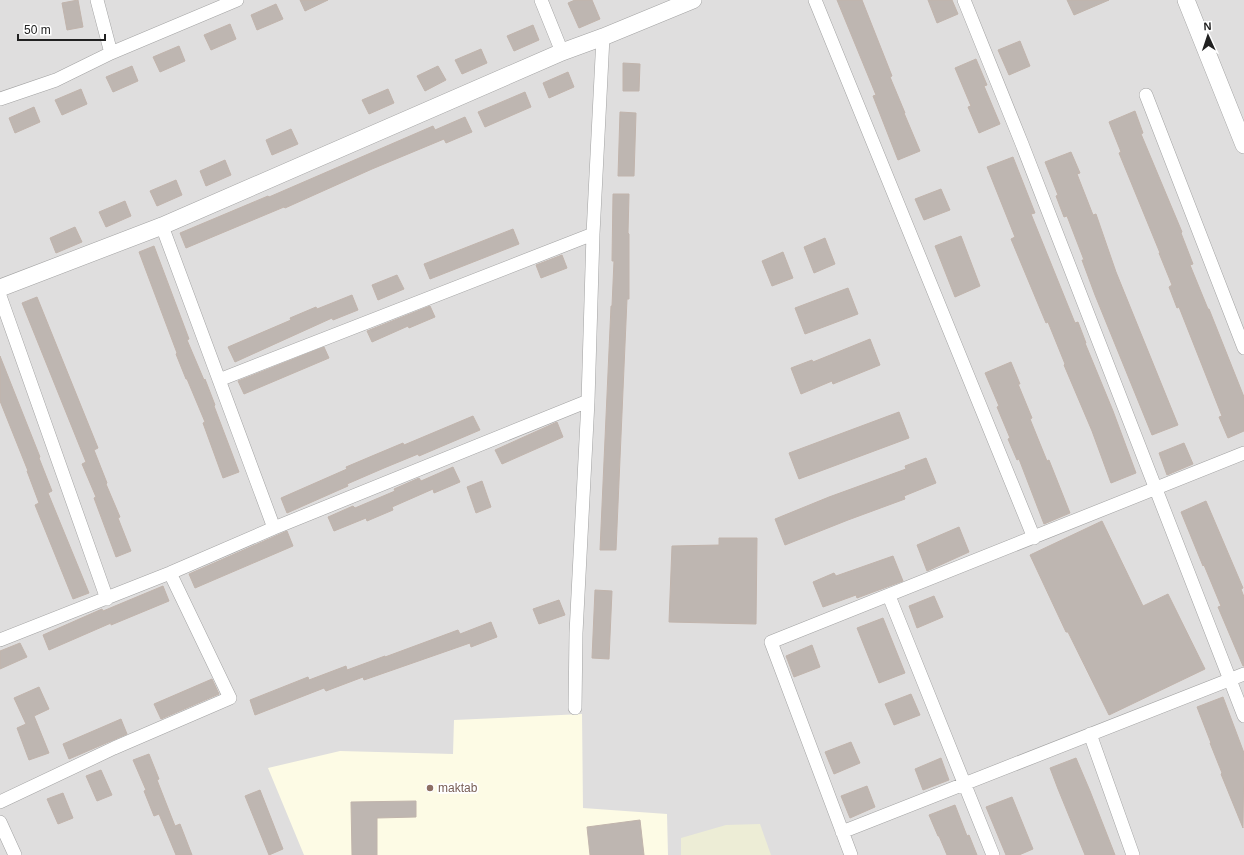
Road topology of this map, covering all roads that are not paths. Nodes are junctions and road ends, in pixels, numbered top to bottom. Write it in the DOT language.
graph roads {
  1 [pos="97,0"];
  2 [pos="237,0"];
  3 [pos="541,0"];
  4 [pos="693,0"];
  5 [pos="815,0"];
  6 [pos="964,0"];
  7 [pos="1186,0"];
  8 [pos="603,37"];
  9 [pos="562,52"];
  10 [pos="111,53"];
  11 [pos="1146,95"];
  12 [pos="0,99"];
  13 [pos="1244,145"];
  14 [pos="162,226"];
  15 [pos="593,234"];
  16 [pos="0,288"];
  17 [pos="0,296"];
  18 [pos="1244,348"];
  19 [pos="219,380"];
  20 [pos="588,401"];
  21 [pos="1244,453"];
  22 [pos="1155,488"];
  23 [pos="274,528"];
  24 [pos="1034,538"];
  25 [pos="170,573"];
  26 [pos="889,596"];
  27 [pos="107,598"];
  28 [pos="0,640"];
  29 [pos="1244,674"];
  30 [pos="1229,680"];
  31 [pos="575,708"];
  32 [pos="1244,716"];
  33 [pos="1090,734"];
  34 [pos="965,783"];
  35 [pos="0,802"];
  36 [pos="0,822"];
  37 [pos="842,832"];
  38 [pos="14,855"];
  39 [pos="851,855"];
  40 [pos="993,855"];
  41 [pos="1133,855"];
  1 -- 10 [label="street"];
  2 -- 10 [label="street"];
  3 -- 9 [label="street"];
  4 -- 8 [label="street"];
  5 -- 24 [label="street"];
  6 -- 22 [label="street"];
  7 -- 13 [label="street"];
  8 -- 9 [label="street"];
  8 -- 15 [label="street"];
  9 -- 14 [label="street"];
  10 -- 12 [label="street"];
  11 -- 18 [label="street"];
  14 -- 16 [label="street"];
  14 -- 19 [label="street"];
  15 -- 19 [label="street"];
  15 -- 20 [label="street"];
  17 -- 27 [label="street"];
  19 -- 23 [label="street"];
  20 -- 23 [label="street"];
  20 -- 31 [label="street"];
  21 -- 22 [label="street"];
  22 -- 24 [label="street"];
  22 -- 30 [label="street"];
  23 -- 25 [label="street"];
  24 -- 26 [label="street"];
  25 -- 27 [label="street"];
  25 -- 35 [label="street"];
  26 -- 34 [label="street"];
  26 -- 37 [label="street"];
  27 -- 28 [label="street"];
  29 -- 30 [label="street"];
  30 -- 32 [label="street"];
  30 -- 33 [label="street"];
  33 -- 34 [label="street"];
  33 -- 41 [label="street"];
  34 -- 37 [label="street"];
  34 -- 40 [label="street"];
  36 -- 38 [label="street"];
  37 -- 39 [label="street"];
}
